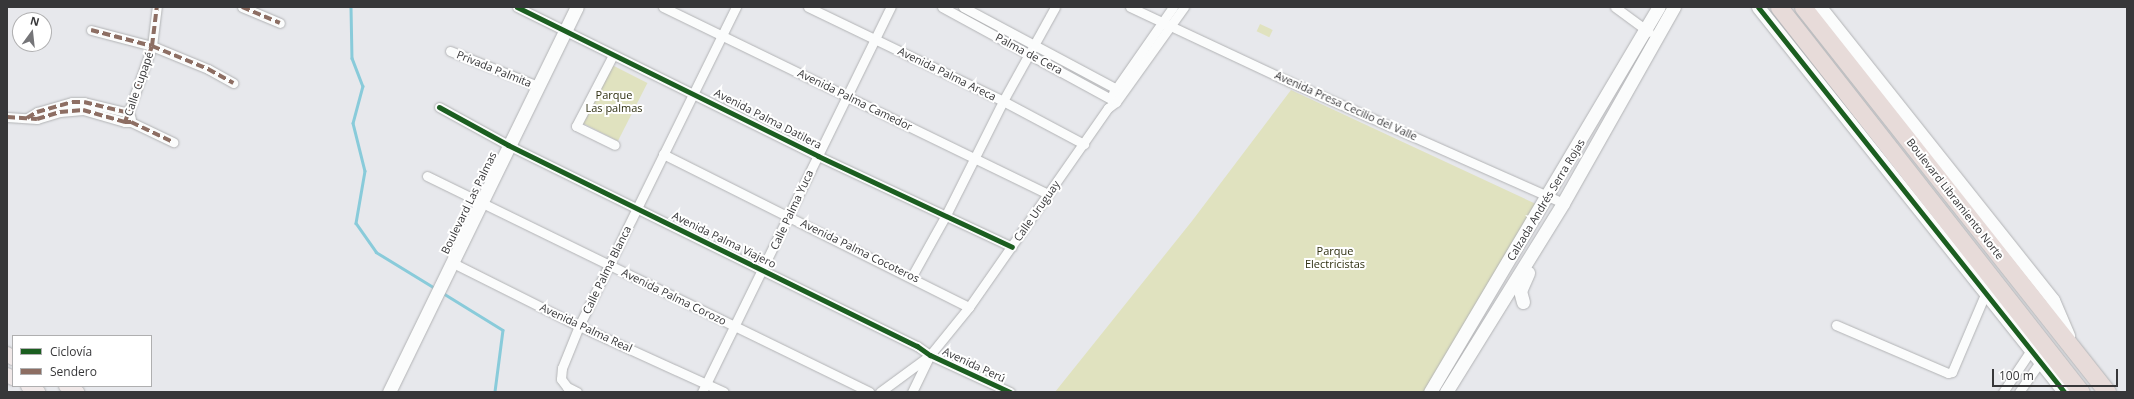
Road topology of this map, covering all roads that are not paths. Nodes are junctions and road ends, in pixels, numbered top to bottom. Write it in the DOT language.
graph roads {
  1 [pos="157,7"];
  2 [pos="242,7"];
  3 [pos="517,7"];
  4 [pos="577,7"];
  5 [pos="663,7"];
  6 [pos="736,7"];
  7 [pos="808,7"];
  8 [pos="891,7"];
  9 [pos="942,7"];
  10 [pos="963,7"];
  11 [pos="1055,7"];
  12 [pos="1130,7"];
  13 [pos="1173,7"];
  14 [pos="1184,7"];
  15 [pos="1615,7"];
  16 [pos="1659,7"];
  17 [pos="1674,7"];
  18 [pos="1758,7"];
  19 [pos="1779,7"];
  20 [pos="1803,7"];
  21 [pos="1820,7"];
  22 [pos="280,23"];
  23 [pos="1167,25"];
  24 [pos="1646,29"];
  25 [pos="91,30"];
  26 [pos="565,31"];
  27 [pos="722,36"];
  28 [pos="1657,37"];
  29 [pos="874,39"];
  30 [pos="1034,44"];
  31 [pos="152,46"];
  32 [pos="450,51"];
  33 [pos="1029,53"];
  34 [pos="613,55"];
  35 [pos="233,83"];
  36 [pos="538,86"];
  37 [pos="1119,90"];
  38 [pos="693,92"];
  39 [pos="848,97"];
  40 [pos="1113,100"];
  41 [pos="1003,101"];
  42 [pos="439,107"];
  43 [pos="7,117"];
  44 [pos="129,119"];
  45 [pos="174,142"];
  46 [pos="1084,144"];
  47 [pos="508,145"];
  48 [pos="615,146"];
  49 [pos="664,154"];
  50 [pos="818,156"];
  51 [pos="974,158"];
  52 [pos="427,176"];
  53 [pos="1048,194"];
  54 [pos="1550,195"];
  55 [pos="481,201"];
  56 [pos="1563,203"];
  57 [pos="638,208"];
  58 [pos="1937,210"];
  59 [pos="946,215"];
  60 [pos="790,217"];
  61 [pos="1012,247"];
  62 [pos="1959,258"];
  63 [pos="1528,259"];
  64 [pos="450,262"];
  65 [pos="609,265"];
  66 [pos="764,270"];
  67 [pos="912,276"];
  68 [pos="1986,292"];
  69 [pos="1523,302"];
  70 [pos="969,307"];
  71 [pos="1836,325"];
  72 [pos="579,326"];
  73 [pos="736,327"];
  74 [pos="2073,348"];
  75 [pos="2031,350"];
  76 [pos="930,355"];
  77 [pos="2041,361"];
  78 [pos="68,387"];
  79 [pos="705,388"];
  80 [pos="77,392"];
  81 [pos="389,392"];
  82 [pos="577,392"];
  83 [pos="724,392"];
  84 [pos="869,392"];
  85 [pos="880,392"];
  86 [pos="912,392"];
  87 [pos="1010,392"];
  88 [pos="1430,392"];
  89 [pos="1446,392"];
  90 [pos="2003,392"];
  91 [pos="2019,392"];
  92 [pos="2064,392"];
  93 [pos="2081,392"];
  94 [pos="2107,392"];
  1 -- 31 [label="street, Calle Cupapé"];
  2 -- 22 [label="street"];
  3 -- 26 [label="street, Avenida Palma Datilera"];
  4 -- 26 [label="main road, Boulevard Las Palmas"];
  5 -- 27 [label="street, Avenida Palma Camedor"];
  6 -- 27 [label="street, Calle Palma Blanca"];
  7 -- 29 [label="street, Avenida Palma Areca"];
  8 -- 29 [label="street, Calle Palma Yuca"];
  9 -- 33 [label="street, Palma de Cera"];
  10 -- 30 [label="street, Palma de Cera"];
  11 -- 30 [label="street"];
  12 -- 23 [label="street, Avenida Presa Cecilio del Valle"];
  13 -- 23 [label="street"];
  14 -- 23 [label="street"];
  15 -- 24 [label="street"];
  16 -- 24 [label="main road, Calzada Andrés Serra Rojas"];
  17 -- 28 [label="main road, Calzada Andrés Serra Rojas"];
  18 -- 62 [label="main road"];
  19 -- 58 [label="highway, Boulevard Libramiento Norte"];
  20 -- 74 [label="highway, Boulevard Libramiento Norte"];
  21 -- 74 [label="main road"];
  23 -- 37 [label="street, Calle Uruguay"];
  23 -- 54 [label="street, Avenida Presa Cecilio del Valle"];
  24 -- 28 [label="street"];
  24 -- 54 [label="main road, Calzada Andrés Serra Rojas"];
  25 -- 31 [label="street"];
  26 -- 34 [label="street, Avenida Palma Datilera"];
  26 -- 36 [label="main road, Boulevard Las Palmas"];
  27 -- 38 [label="street, Calle Palma Blanca"];
  27 -- 39 [label="street, Avenida Palma Camedor"];
  28 -- 56 [label="main road, Calzada Andrés Serra Rojas"];
  29 -- 39 [label="street, Calle Palma Yuca"];
  29 -- 41 [label="street, Avenida Palma Areca"];
  30 -- 33 [label="street"];
  30 -- 37 [label="street, Palma de Cera"];
  31 -- 35 [label="street"];
  31 -- 44 [label="street, Calle Cupapé"];
  32 -- 36 [label="street, Privada Palmita"];
  33 -- 40 [label="street, Palma de Cera"];
  33 -- 41 [label="street"];
  34 -- 38 [label="street, Avenida Palma Datilera"];
  34 -- 48 [label="street"];
  36 -- 47 [label="main road, Boulevard Las Palmas"];
  37 -- 40 [label="street, Calle Uruguay"];
  38 -- 49 [label="street, Calle Palma Blanca"];
  38 -- 50 [label="street, Avenida Palma Datilera"];
  39 -- 50 [label="street, Calle Palma Yuca"];
  39 -- 51 [label="street, Avenida Palma Camedor"];
  40 -- 46 [label="street, Calle Uruguay"];
  41 -- 46 [label="street, Avenida Palma Areca"];
  41 -- 51 [label="street"];
  42 -- 47 [label="street, Avenida Palma Viajero"];
  43 -- 44 [label="street"];
  44 -- 45 [label="street"];
  46 -- 53 [label="street, Calle Uruguay"];
  47 -- 55 [label="main road, Boulevard Las Palmas"];
  47 -- 57 [label="street, Avenida Palma Viajero"];
  49 -- 57 [label="street, Calle Palma Blanca"];
  49 -- 60 [label="street, Avenida Palma Cocoteros"];
  50 -- 59 [label="street, Avenida Palma Datilera"];
  50 -- 60 [label="street, Calle Palma Yuca"];
  51 -- 53 [label="street, Avenida Palma Camedor"];
  51 -- 59 [label="street"];
  52 -- 55 [label="street, Avenida Palma Corozo"];
  53 -- 61 [label="street, Calle Uruguay"];
  54 -- 56 [label="street, Avenida Presa Cecilio del Valle"];
  54 -- 88 [label="main road, Calzada Andrés Serra Rojas"];
  55 -- 64 [label="main road, Boulevard Las Palmas"];
  55 -- 65 [label="street, Avenida Palma Corozo"];
  56 -- 63 [label="main road, Calzada Andrés Serra Rojas"];
  57 -- 65 [label="street, Calle Palma Blanca"];
  57 -- 66 [label="street, Avenida Palma Viajero"];
  58 -- 62 [label="highway"];
  58 -- 93 [label="highway, Boulevard Libramiento Norte"];
  59 -- 61 [label="street, Avenida Palma Datilera"];
  59 -- 67 [label="street"];
  60 -- 66 [label="street, Calle Palma Yuca"];
  60 -- 67 [label="street, Avenida Palma Cocoteros"];
  61 -- 70 [label="street, Calle Uruguay"];
  62 -- 68 [label="main road"];
  63 -- 69 [label="main road"];
  63 -- 89 [label="main road, Calzada Andrés Serra Rojas"];
  64 -- 72 [label="street, Avenida Palma Real"];
  64 -- 81 [label="main road, Boulevard Las Palmas"];
  65 -- 72 [label="street, Calle Palma Blanca"];
  65 -- 73 [label="street, Avenida Palma Corozo"];
  66 -- 73 [label="street, Calle Palma Yuca"];
  66 -- 76 [label="street, Avenida Palma Viajero"];
  67 -- 70 [label="street, Avenida Palma Cocoteros"];
  68 -- 71 [label="street"];
  68 -- 75 [label="main road"];
  70 -- 76 [label="street, Calle Uruguay"];
  72 -- 79 [label="street, Avenida Palma Real"];
  72 -- 82 [label="street, Calle Palma Blanca"];
  73 -- 79 [label="street, Calle Palma Yuca"];
  73 -- 84 [label="street, Avenida Palma Corozo"];
  74 -- 94 [label="highway, Boulevard Libramiento Norte"];
  75 -- 77 [label="main road"];
  75 -- 90 [label="street"];
  76 -- 85 [label="street"];
  76 -- 86 [label="street, Calle Uruguay"];
  76 -- 87 [label="street, Avenida Perú"];
  77 -- 91 [label="street"];
  77 -- 92 [label="main road"];
  78 -- 80 [label="main road"];
  79 -- 83 [label="street, Avenida Palma Real"];
}
